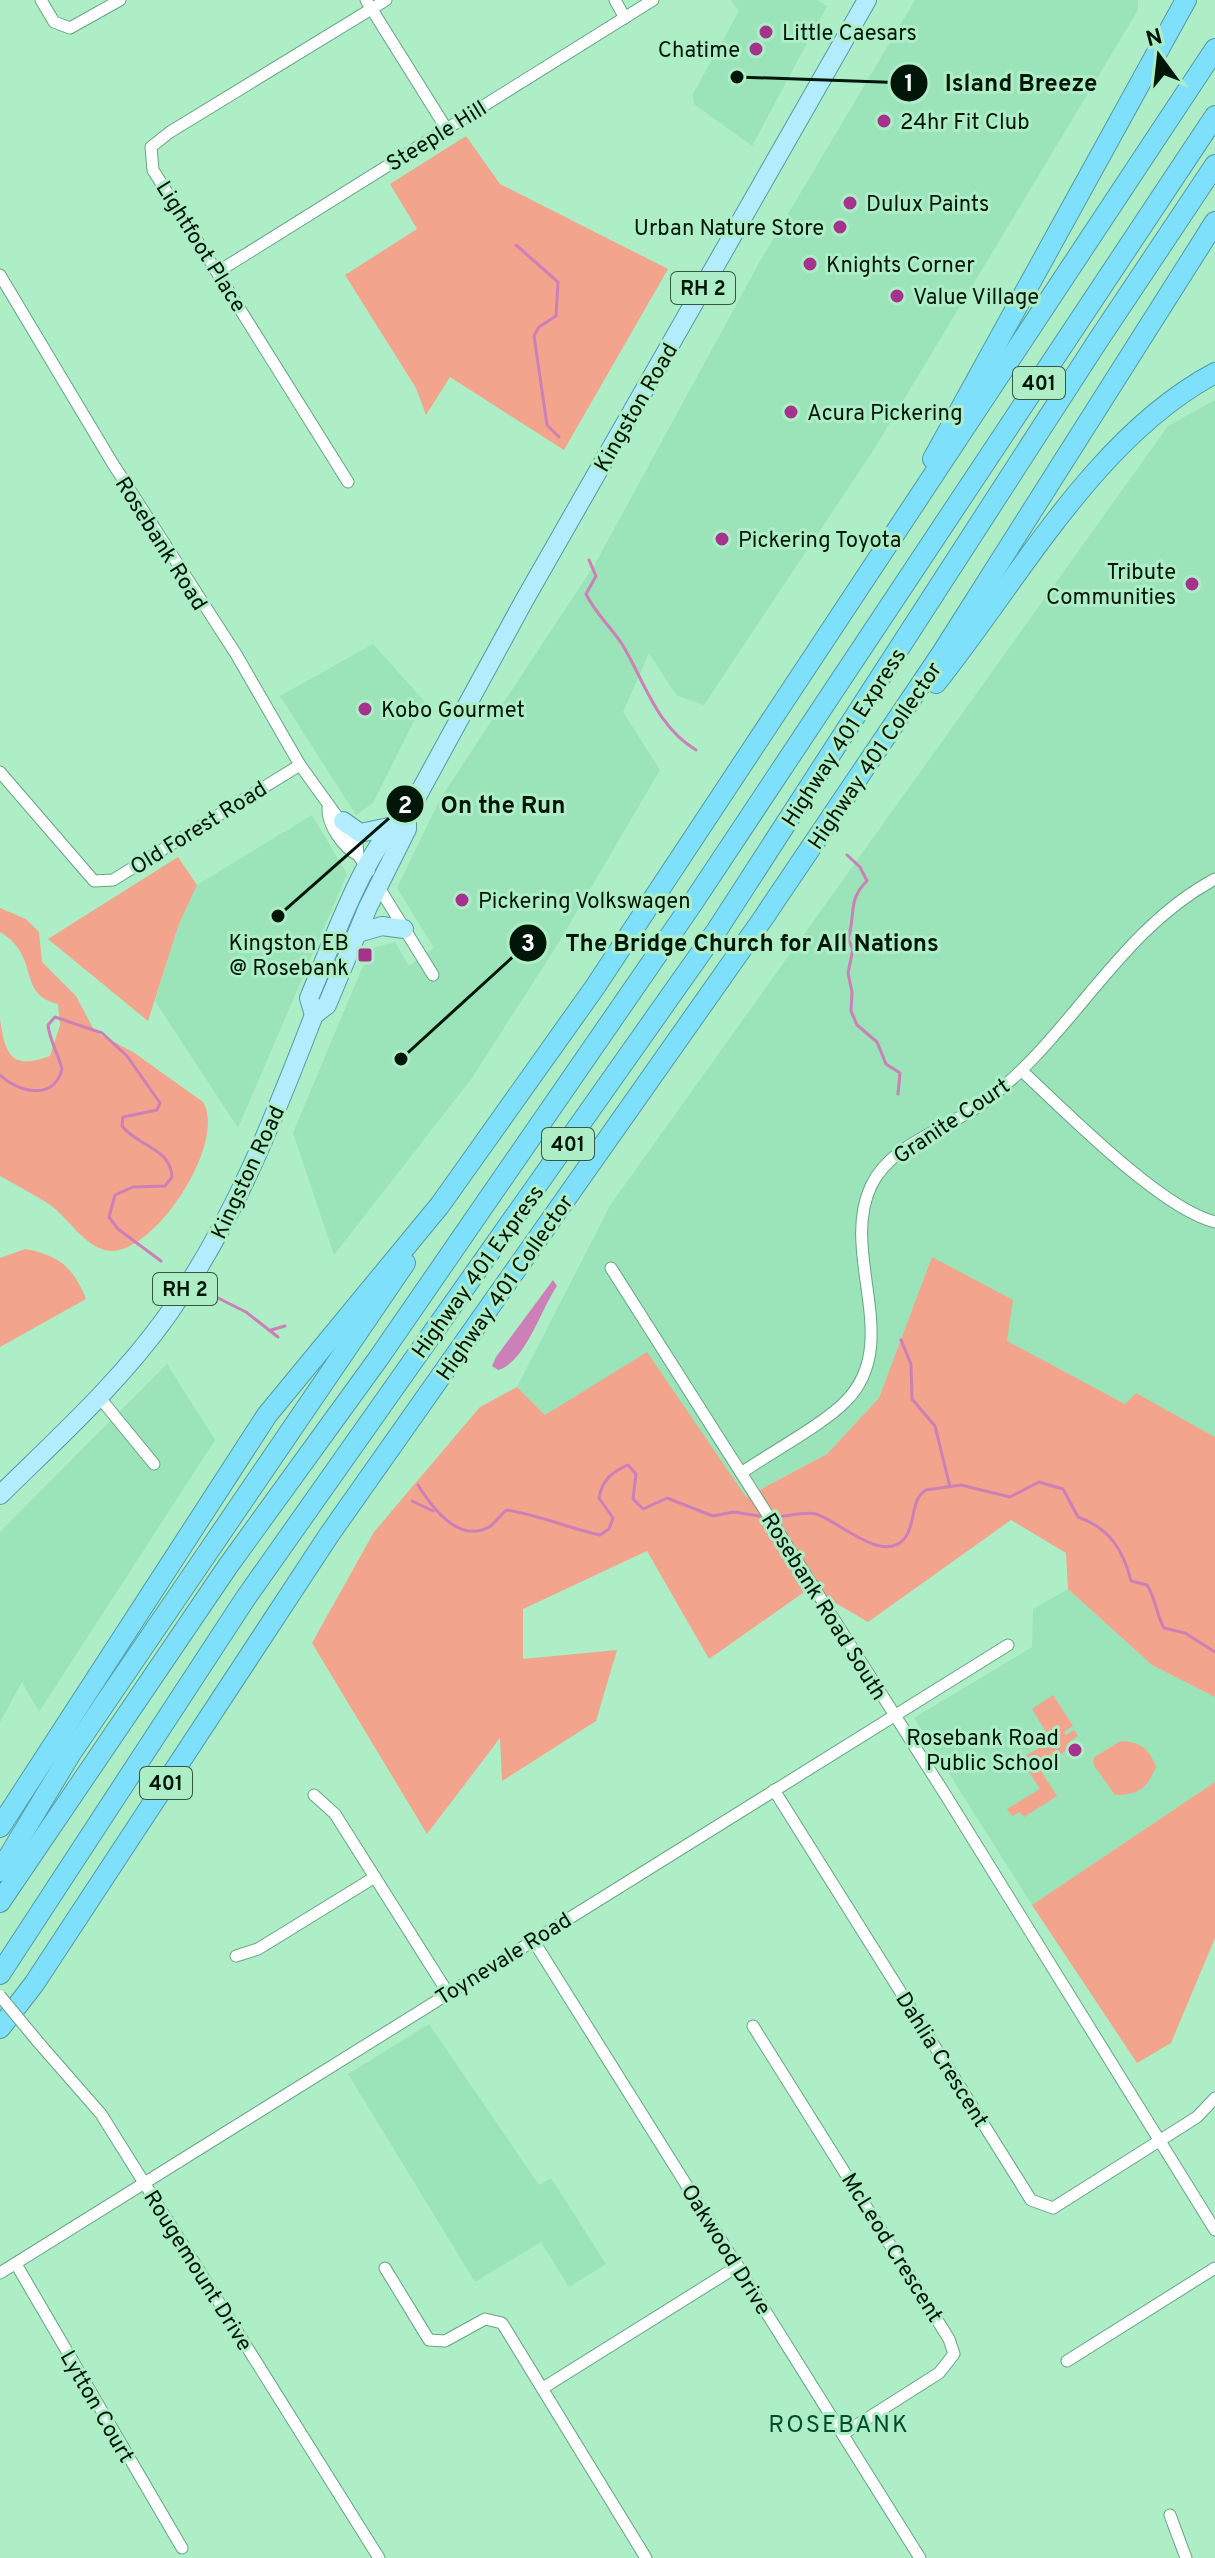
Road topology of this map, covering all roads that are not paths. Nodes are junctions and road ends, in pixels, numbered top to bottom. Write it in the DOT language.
graph roads {
  1 [pos="41,0"];
  2 [pos="120,0"];
  3 [pos="386,0"];
  4 [pos="615,0"];
  5 [pos="653,0"];
  6 [pos="1186,0"];
  7 [pos="863,2"];
  8 [pos="369,4"];
  9 [pos="625,18"];
  10 [pos="1215,49"];
  11 [pos="1215,116"];
  12 [pos="446,128"];
  13 [pos="1215,165"];
  14 [pos="1215,222"];
  15 [pos="219,271"];
  16 [pos="0,275"];
  17 [pos="1215,373"];
  18 [pos="348,482"];
  19 [pos="891,542"];
  20 [pos="300,765"];
  21 [pos="0,772"];
  22 [pos="844,799"];
  23 [pos="328,808"];
  24 [pos="407,815"];
  25 [pos="343,821"];
  26 [pos="389,827"];
  27 [pos="363,862"];
  28 [pos="1215,879"];
  29 [pos="378,886"];
  30 [pos="404,929"];
  31 [pos="358,933"];
  32 [pos="433,975"];
  33 [pos="314,1015"];
  34 [pos="1022,1071"];
  35 [pos="440,1205"];
  36 [pos="1215,1222"];
  37 [pos="611,1268"];
  38 [pos="100,1398"];
  39 [pos="154,1464"];
  40 [pos="741,1473"];
  41 [pos="0,1495"];
  42 [pos="1008,1645"];
  43 [pos="895,1716"];
  44 [pos="774,1790"];
  45 [pos="314,1795"];
  46 [pos="0,1827"];
  47 [pos="0,1871"];
  48 [pos="375,1877"];
  49 [pos="0,1902"];
  50 [pos="533,1940"];
  51 [pos="236,1956"];
  52 [pos="0,1974"];
  53 [pos="448,1993"];
  54 [pos="0,1996"];
  55 [pos="753,2026"];
  56 [pos="0,2028"];
  57 [pos="1215,2098"];
  58 [pos="1160,2140"];
  59 [pos="144,2183"];
  60 [pos="1215,2230"];
  61 [pos="16,2264"];
  62 [pos="738,2266"];
  63 [pos="385,2268"];
  64 [pos="1215,2268"];
  65 [pos="0,2273"];
  66 [pos="1067,2361"];
  67 [pos="543,2388"];
  68 [pos="843,2434"];
  69 [pos="1170,2515"];
  70 [pos="182,2548"];
  71 [pos="379,2558"];
  72 [pos="646,2558"];
  73 [pos="920,2558"];
  74 [pos="1186,2558"];
  1 -- 2 [label="street"];
  3 -- 8 [label="street"];
  4 -- 9 [label="street"];
  5 -- 9 [label="street, Steeple Hill"];
  6 -- 19 [label="highway"];
  7 -- 24 [label="main road, Kingston Road / RH 2"];
  8 -- 12 [label="street"];
  8 -- 15 [label="street, Lightfoot Place"];
  9 -- 12 [label="street, Steeple Hill"];
  10 -- 19 [label="highway, 401"];
  11 -- 49 [label="highway, Highway 401 Express / 401"];
  12 -- 15 [label="street, Steeple Hill"];
  13 -- 52 [label="highway, Highway 401 Express / 401"];
  14 -- 22 [label="highway, Highway 401 Collector / 401"];
  15 -- 18 [label="street, Lightfoot Place"];
  16 -- 20 [label="street, Rosebank Road"];
  17 -- 22 [label="highway"];
  19 -- 35 [label="highway, 401"];
  20 -- 21 [label="street, Old Forest Road"];
  20 -- 23 [label="street, Rosebank Road"];
  22 -- 56 [label="highway, Highway 401 Collector / 401"];
  23 -- 25 [label="street, Rosebank Road"];
  23 -- 27 [label="street, Rosebank Road"];
  24 -- 26 [label="main road, Kingston Road / RH 2"];
  24 -- 29 [label="main road, Kingston Road / RH 2"];
  25 -- 26 [label="main road"];
  25 -- 27 [label="street, Rosebank Road"];
  26 -- 27 [label="main road, Kingston Road / RH 2"];
  27 -- 29 [label="street, Rosebank Road"];
  27 -- 33 [label="main road, Kingston Road / RH 2"];
  28 -- 34 [label="street, Granite Court"];
  29 -- 30 [label="street, Rosebank Road"];
  29 -- 31 [label="main road, Kingston Road / RH 2"];
  30 -- 31 [label="main road"];
  30 -- 32 [label="street, Rosebank Road"];
  31 -- 33 [label="main road, Kingston Road / RH 2"];
  33 -- 38 [label="main road, Kingston Road / RH 2"];
  34 -- 36 [label="street"];
  34 -- 40 [label="street, Granite Court"];
  35 -- 46 [label="highway, 401"];
  35 -- 47 [label="highway"];
  37 -- 40 [label="street, Rosebank Road South"];
  38 -- 39 [label="street"];
  38 -- 41 [label="main road, Kingston Road / RH 2"];
  40 -- 43 [label="street, Rosebank Road South"];
  42 -- 43 [label="street, Toynevale Road"];
  43 -- 44 [label="street, Toynevale Road"];
  43 -- 58 [label="street, Rosebank Road South"];
  44 -- 50 [label="street, Toynevale Road"];
  44 -- 58 [label="street, Dahlia Crescent"];
  45 -- 48 [label="street"];
  48 -- 51 [label="street"];
  48 -- 53 [label="street"];
  50 -- 53 [label="street, Toynevale Road"];
  50 -- 62 [label="street, Oakwood Drive"];
  53 -- 59 [label="street, Toynevale Road"];
  54 -- 59 [label="street, Rougemount Drive, bridge"];
  55 -- 68 [label="street, McLeod Crescent"];
  57 -- 58 [label="street"];
  58 -- 60 [label="street, Rosebank Road South"];
  59 -- 61 [label="street, Toynevale Road"];
  59 -- 71 [label="street, Rougemount Drive"];
  61 -- 65 [label="street, Toynevale Road"];
  61 -- 70 [label="street, Lytton Court"];
  62 -- 67 [label="street"];
  62 -- 68 [label="street, Oakwood Drive"];
  63 -- 67 [label="street"];
  64 -- 66 [label="street"];
  67 -- 72 [label="street"];
  68 -- 73 [label="street, Oakwood Drive"];
  69 -- 74 [label="street"];
}
